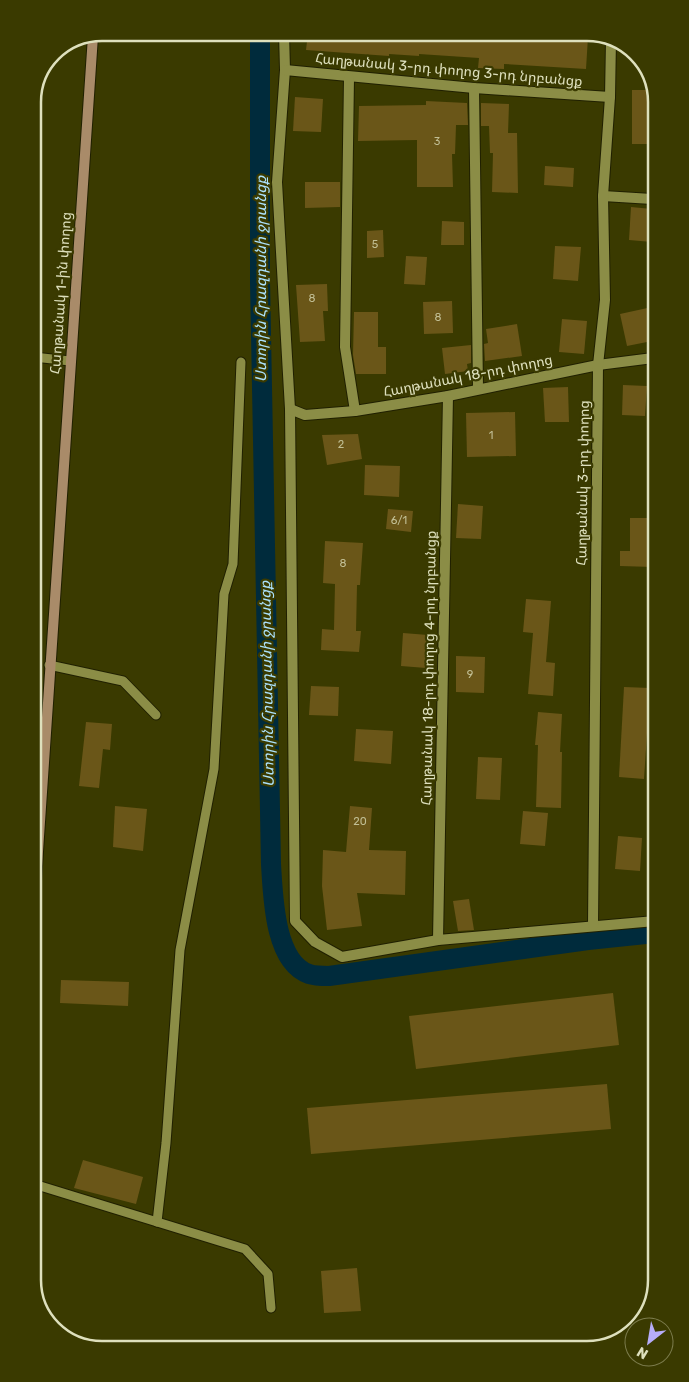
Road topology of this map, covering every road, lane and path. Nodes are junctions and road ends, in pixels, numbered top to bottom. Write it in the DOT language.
graph roads {
  1 [pos="284,41"];
  2 [pos="93,42"];
  3 [pos="610,46"];
  4 [pos="285,70"];
  5 [pos="349,78"];
  6 [pos="474,88"];
  7 [pos="610,97"];
  8 [pos="603,196"];
  9 [pos="648,199"];
  10 [pos="41,359"];
  11 [pos="648,359"];
  12 [pos="70,361"];
  13 [pos="241,362"];
  14 [pos="598,365"];
  15 [pos="478,388"];
  16 [pos="448,396"];
  17 [pos="290,409"];
  18 [pos="355,411"];
  19 [pos="49,665"];
  20 [pos="156,715"];
  21 [pos="41,799"];
  22 [pos="648,922"];
  23 [pos="593,926"];
  24 [pos="438,940"];
  25 [pos="41,1186"];
  26 [pos="157,1222"];
  27 [pos="272,1308"];
  1 -- 4 [label="street"];
  2 -- 12 [label="main road, Հաղթանակ 1-ին փողոց"];
  3 -- 7 [label="street, Հաղթանակ 3-րդ փողոց"];
  4 -- 5 [label="street, Հաղթանակ 3-րդ փողոց 3-րդ նրբանցք"];
  4 -- 17 [label="street"];
  5 -- 6 [label="street, Հաղթանակ 3-րդ փողոց 3-րդ նրբանցք"];
  5 -- 18 [label="street"];
  6 -- 7 [label="street, Հաղթանակ 3-րդ փողոց 3-րդ նրբանցք"];
  6 -- 15 [label="street"];
  7 -- 8 [label="street, Հաղթանակ 3-րդ փողոց"];
  8 -- 9 [label="street"];
  8 -- 14 [label="street, Հաղթանակ 3-րդ փողոց"];
  10 -- 12 [label="lane"];
  11 -- 14 [label="street, Հաղթանակ 18-րդ փողոց"];
  12 -- 19 [label="main road, Հաղթանակ 1-ին փողոց"];
  13 -- 26 [label="lane"];
  14 -- 15 [label="street, Հաղթանակ 18-րդ փողոց"];
  14 -- 23 [label="street, Հաղթանակ 3-րդ փողոց"];
  15 -- 16 [label="street, Հաղթանակ 18-րդ փողոց"];
  16 -- 18 [label="street, Հաղթանակ 18-րդ փողոց"];
  16 -- 24 [label="street, Հաղթանակ 18-րդ փողոց 4-րդ նրբանցք"];
  17 -- 18 [label="street, Հաղթանակ 18-րդ փողոց"];
  17 -- 24 [label="street"];
  19 -- 20 [label="lane"];
  19 -- 21 [label="main road, Հաղթանակ 1-ին փողոց"];
  22 -- 23 [label="street"];
  23 -- 24 [label="street"];
  25 -- 26 [label="lane"];
  26 -- 27 [label="lane"];
}
